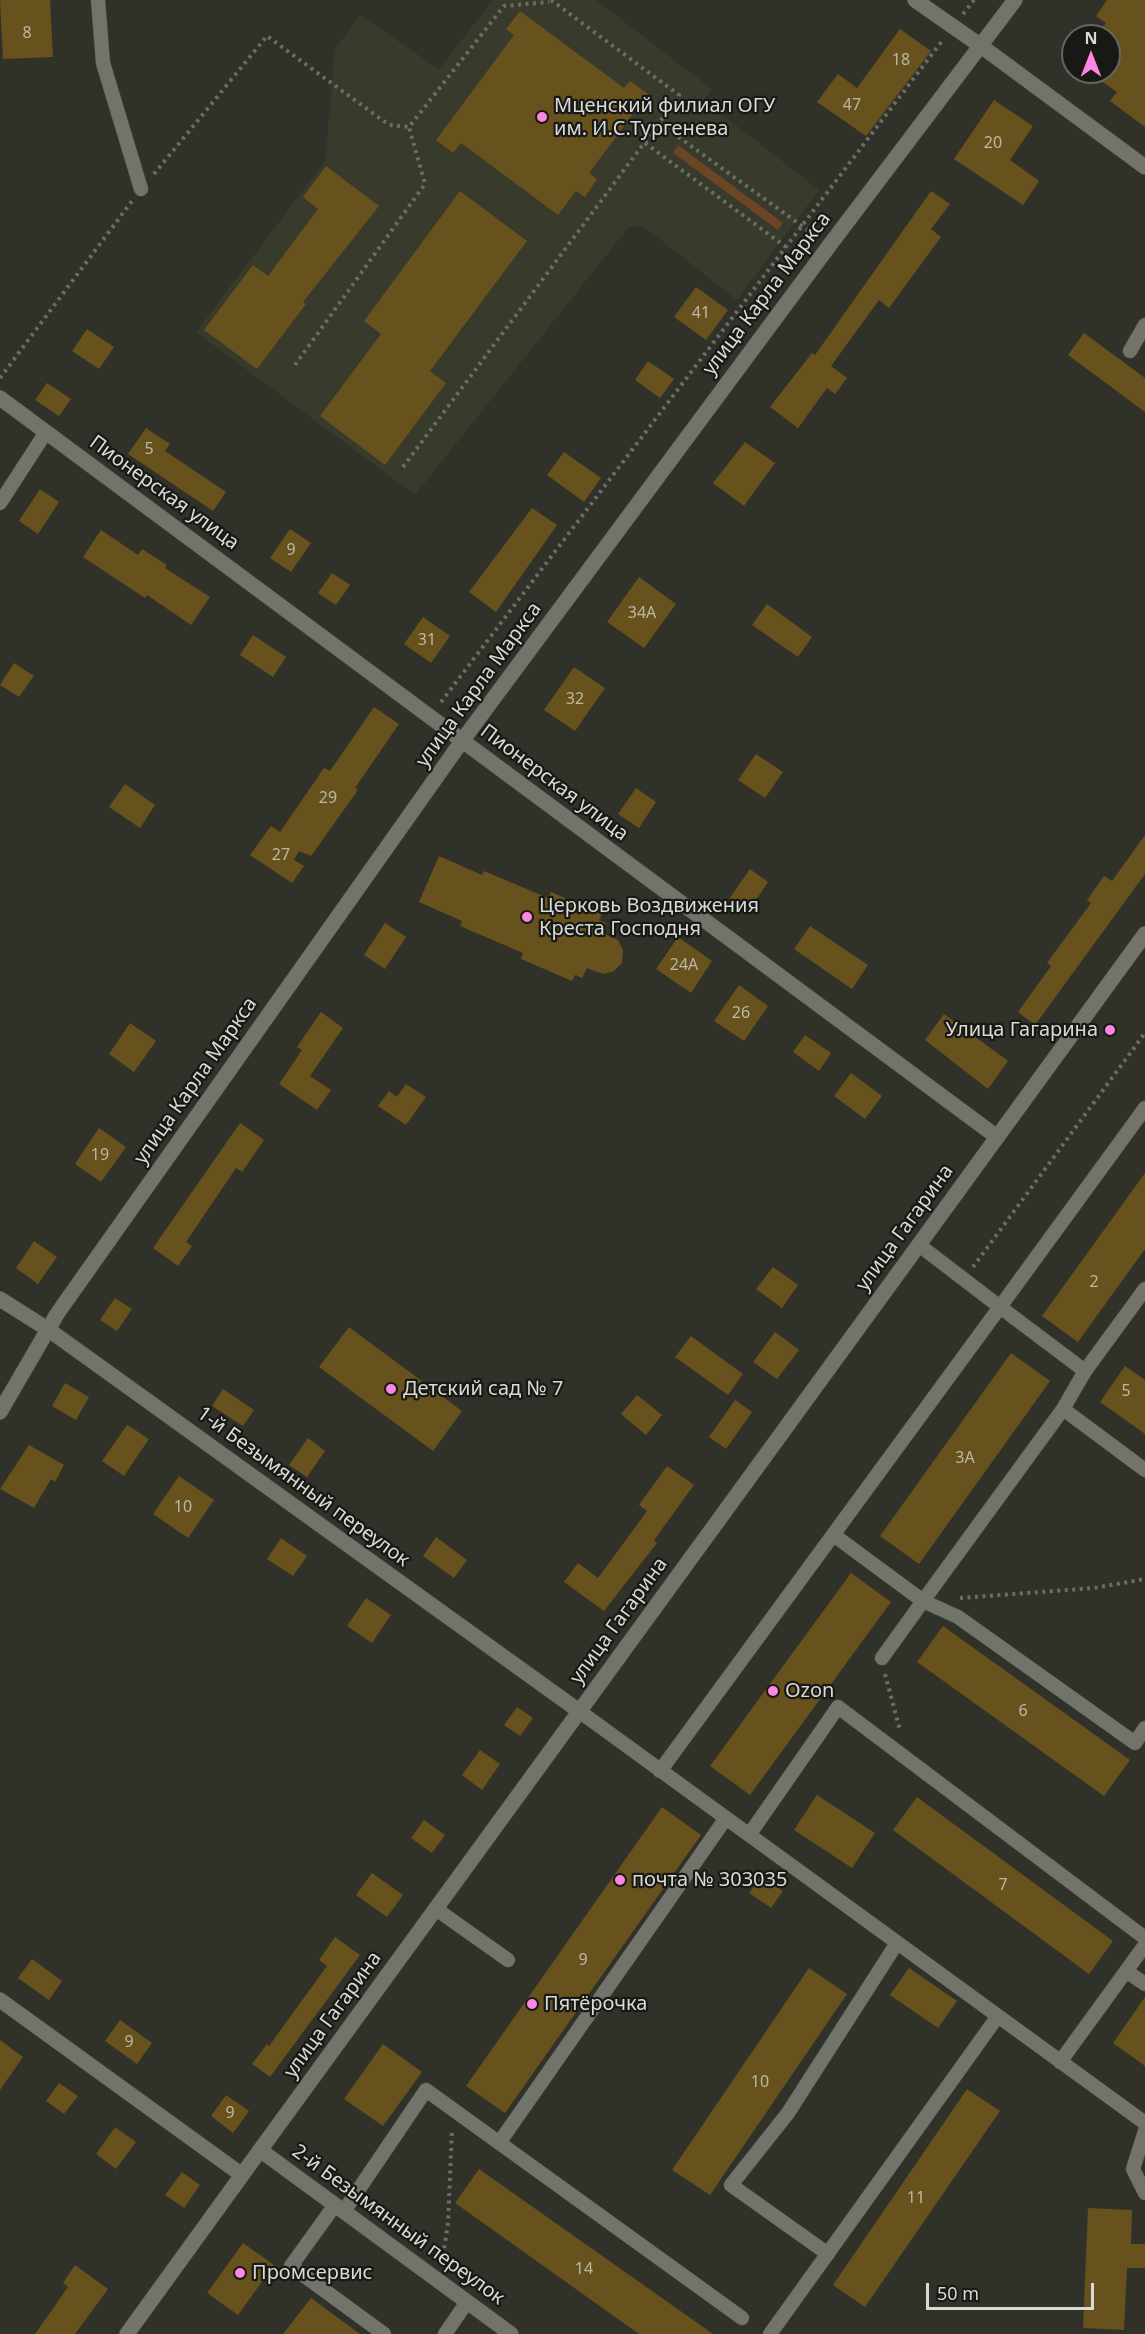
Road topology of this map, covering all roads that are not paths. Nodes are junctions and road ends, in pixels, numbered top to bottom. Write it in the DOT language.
graph roads {
  1 [pos="98,0"];
  2 [pos="915,0"];
  3 [pos="1015,0"];
  4 [pos="981,46"];
  5 [pos="1145,167"];
  6 [pos="141,189"];
  7 [pos="1145,325"];
  8 [pos="1130,351"];
  9 [pos="0,398"];
  10 [pos="46,432"];
  11 [pos="0,503"];
  12 [pos="462,741"];
  13 [pos="1145,934"];
  14 [pos="1145,1108"];
  15 [pos="997,1137"];
  16 [pos="918,1245"];
  17 [pos="1145,1289"];
  18 [pos="0,1299"];
  19 [pos="1000,1307"];
  20 [pos="49,1330"];
  21 [pos="1085,1371"];
  22 [pos="1063,1408"];
  23 [pos="0,1412"];
  24 [pos="1145,1470"];
  25 [pos="835,1536"];
  26 [pos="923,1601"];
  27 [pos="882,1658"];
  28 [pos="579,1711"];
  29 [pos="1145,1728"];
  30 [pos="660,1771"];
  31 [pos="726,1818"];
  32 [pos="749,1835"];
  33 [pos="436,1909"];
  34 [pos="1145,1938"];
  35 [pos="897,1943"];
  36 [pos="1145,1945"];
  37 [pos="508,1960"];
  38 [pos="1126,1971"];
  39 [pos="1145,1984"];
  40 [pos="0,2000"];
  41 [pos="998,2016"];
  42 [pos="1060,2062"];
  43 [pos="1145,2123"];
  44 [pos="1145,2131"];
  45 [pos="499,2143"];
  46 [pos="260,2150"];
  47 [pos="242,2175"];
  48 [pos="1145,2193"];
  49 [pos="339,2208"];
  50 [pos="828,2254"];
  51 [pos="467,2302"];
  52 [pos="742,2318"];
  53 [pos="126,2334"];
  54 [pos="384,2334"];
  55 [pos="445,2334"];
  56 [pos="511,2334"];
  57 [pos="770,2334"];
  1 -- 6 [label="lane"];
  2 -- 4 [label="main road"];
  3 -- 4 [label="main road, улица Карла Маркса"];
  4 -- 5 [label="main road"];
  4 -- 12 [label="main road, улица Карла Маркса"];
  7 -- 8 [label="lane"];
  9 -- 10 [label="main road, Пионерская улица"];
  10 -- 11 [label="lane"];
  10 -- 12 [label="main road, Пионерская улица"];
  12 -- 15 [label="main road, Пионерская улица"];
  12 -- 20 [label="main road, улица Карла Маркса"];
  13 -- 15 [label="main road, улица Гагарина"];
  14 -- 19 [label="lane"];
  15 -- 16 [label="main road, улица Гагарина"];
  16 -- 19 [label="lane"];
  16 -- 28 [label="main road, улица Гагарина"];
  17 -- 21 [label="lane"];
  18 -- 20 [label="main road, 1-й Безымянный переулок"];
  19 -- 21 [label="lane"];
  19 -- 25 [label="lane"];
  20 -- 23 [label="main road, улица Карла Маркса"];
  20 -- 28 [label="main road, 1-й Безымянный переулок"];
  21 -- 22 [label="lane"];
  22 -- 24 [label="lane"];
  22 -- 26 [label="lane"];
  25 -- 26 [label="lane"];
  25 -- 30 [label="lane"];
  26 -- 27 [label="lane"];
  26 -- 29 [label="lane"];
  28 -- 30 [label="lane"];
  28 -- 33 [label="main road, улица Гагарина"];
  30 -- 31 [label="lane"];
  31 -- 32 [label="lane"];
  31 -- 45 [label="lane"];
  32 -- 34 [label="lane"];
  32 -- 35 [label="lane"];
  33 -- 37 [label="lane"];
  33 -- 46 [label="main road, улица Гагарина"];
  35 -- 41 [label="lane"];
  35 -- 50 [label="lane"];
  36 -- 38 [label="lane"];
  38 -- 39 [label="lane"];
  38 -- 42 [label="lane"];
  40 -- 47 [label="main road"];
  41 -- 42 [label="lane"];
  41 -- 50 [label="lane"];
  42 -- 43 [label="lane"];
  44 -- 48 [label="lane"];
  45 -- 49 [label="lane"];
  45 -- 52 [label="lane"];
  46 -- 47 [label="main road, улица Гагарина"];
  46 -- 49 [label="main road, 2-й Безымянный переулок"];
  47 -- 53 [label="main road, улица Гагарина"];
  49 -- 51 [label="main road, 2-й Безымянный переулок"];
  49 -- 54 [label="lane"];
  50 -- 57 [label="lane"];
  51 -- 55 [label="lane"];
  51 -- 56 [label="main road, 2-й Безымянный переулок"];
}
